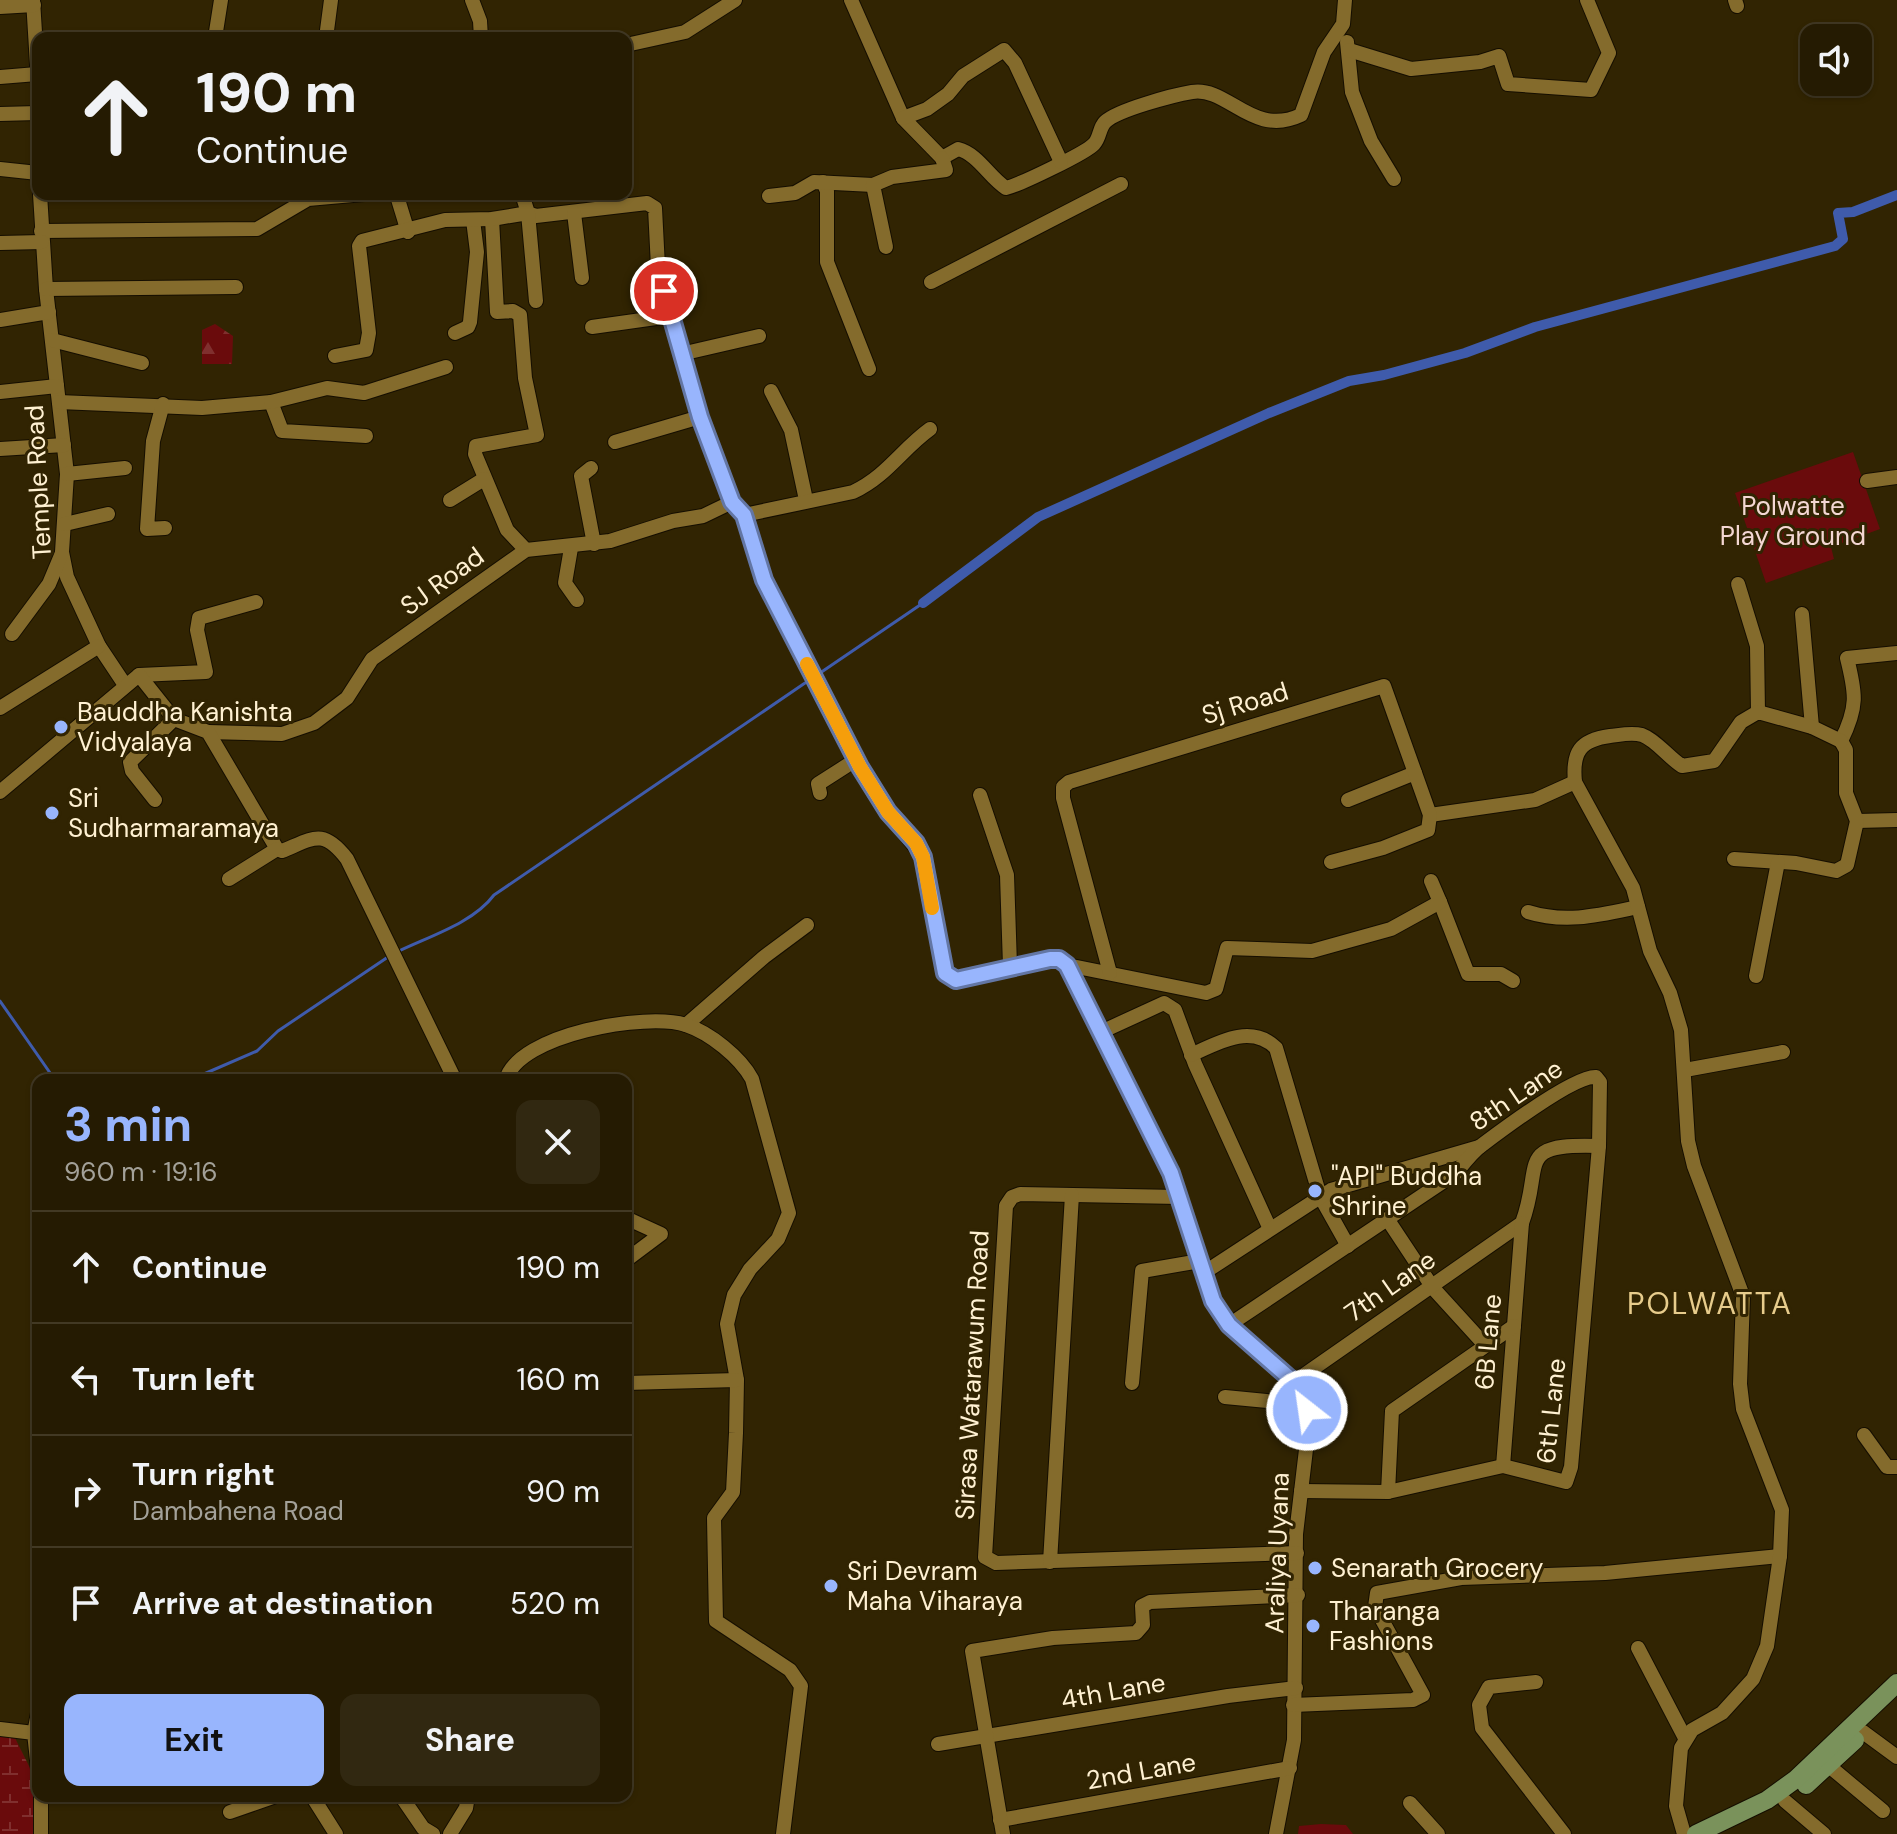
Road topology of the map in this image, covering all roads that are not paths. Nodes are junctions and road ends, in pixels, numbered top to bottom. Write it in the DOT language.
graph roads {
  1 [pos="221,0"];
  2 [pos="331,0"];
  3 [pos="472,0"];
  4 [pos="735,0"];
  5 [pos="851,0"];
  6 [pos="1345,0"];
  7 [pos="1587,0"];
  8 [pos="34,2"];
  9 [pos="0,7"];
  10 [pos="1343,24"];
  11 [pos="35,32"];
  12 [pos="216,32"];
  13 [pos="327,32"];
  14 [pos="481,32"];
  15 [pos="632,44"];
  16 [pos="1349,50"];
  17 [pos="32,74"];
  18 [pos="0,77"];
  19 [pos="32,113"];
  20 [pos="0,114"];
  21 [pos="903,118"];
  22 [pos="942,158"];
  23 [pos="1061,162"];
  24 [pos="0,169"];
  25 [pos="32,172"];
  26 [pos="1394,179"];
  27 [pos="823,182"];
  28 [pos="1121,184"];
  29 [pos="873,185"];
  30 [pos="769,196"];
  31 [pos="40,200"];
  32 [pos="301,200"];
  33 [pos="398,200"];
  34 [pos="524,200"];
  35 [pos="528,213"];
  36 [pos="574,213"];
  37 [pos="492,219"];
  38 [pos="473,220"];
  39 [pos="408,232"];
  40 [pos="41,236"];
  41 [pos="0,243"];
  42 [pos="886,247"];
  43 [pos="582,278"];
  44 [pos="931,282"];
  45 [pos="236,287"];
  46 [pos="46,289"];
  47 [pos="536,301"];
  48 [pos="49,312"];
  49 [pos="670,316"];
  50 [pos="0,320"];
  51 [pos="592,327"];
  52 [pos="455,333"];
  53 [pos="759,336"];
  54 [pos="52,340"];
  55 [pos="681,354"];
  56 [pos="335,356"];
  57 [pos="142,363"];
  58 [pos="446,367"];
  59 [pos="869,369"];
  60 [pos="771,391"];
  61 [pos="0,392"];
  62 [pos="58,394"];
  63 [pos="271,402"];
  64 [pos="163,404"];
  65 [pos="700,417"];
  66 [pos="930,429"];
  67 [pos="366,436"];
  68 [pos="615,442"];
  69 [pos="64,445"];
  70 [pos="0,449"];
  71 [pos="125,468"];
  72 [pos="591,468"];
  73 [pos="67,474"];
  74 [pos="1897,477"];
  75 [pos="484,479"];
  76 [pos="1867,481"];
  77 [pos="450,500"];
  78 [pos="806,500"];
  79 [pos="732,502"];
  80 [pos="108,514"];
  81 [pos="744,515"];
  82 [pos="65,524"];
  83 [pos="165,528"];
  84 [pos="594,544"];
  85 [pos="571,548"];
  86 [pos="526,550"];
  87 [pos="62,552"];
  88 [pos="1738,584"];
  89 [pos="577,600"];
  90 [pos="256,602"];
  91 [pos="1802,614"];
  92 [pos="12,634"];
  93 [pos="99,646"];
  94 [pos="1897,653"];
  95 [pos="139,675"];
  96 [pos="125,685"];
  97 [pos="0,708"];
  98 [pos="1758,712"];
  99 [pos="174,719"];
  100 [pos="1812,727"];
  101 [pos="208,732"];
  102 [pos="1841,741"];
  103 [pos="857,759"];
  104 [pos="1415,773"];
  105 [pos="1575,782"];
  106 [pos="0,792"];
  107 [pos="820,793"];
  108 [pos="980,795"];
  109 [pos="155,800"];
  110 [pos="1348,800"];
  111 [pos="1430,815"];
  112 [pos="1897,820"];
  113 [pos="1857,821"];
  114 [pos="277,849"];
  115 [pos="1734,859"];
  116 [pos="1331,862"];
  117 [pos="1778,862"];
  118 [pos="229,879"];
  119 [pos="1431,881"];
  120 [pos="1440,902"];
  121 [pos="1638,907"];
  122 [pos="1528,912"];
  123 [pos="807,925"];
  124 [pos="1067,965"];
  125 [pos="1010,966"];
  126 [pos="1110,973"];
  127 [pos="1756,976"];
  128 [pos="1513,981"];
  129 [pos="686,1025"];
  130 [pos="1101,1032"];
  131 [pos="1783,1052"];
  132 [pos="1191,1055"];
  133 [pos="1685,1070"];
  134 [pos="452,1074"];
  135 [pos="511,1074"];
  136 [pos="1596,1077"];
  137 [pos="1479,1146"];
  138 [pos="1599,1146"];
  139 [pos="1072,1195"];
  140 [pos="1320,1196"];
  141 [pos="1179,1197"];
  142 [pos="1388,1220"];
  143 [pos="632,1221"];
  144 [pos="1522,1223"];
  145 [pos="1270,1229"];
  146 [pos="1348,1246"];
  147 [pos="632,1256"];
  148 [pos="1201,1267"];
  149 [pos="1433,1288"];
  150 [pos="1229,1325"];
  151 [pos="1514,1326"];
  152 [pos="1484,1344"];
  153 [pos="737,1380"];
  154 [pos="1294,1382"];
  155 [pos="632,1383"];
  156 [pos="1132,1383"];
  157 [pos="1225,1397"];
  158 [pos="1307,1410"];
  159 [pos="1864,1435"];
  160 [pos="1503,1466"];
  161 [pos="1897,1467"];
  162 [pos="1301,1491"];
  163 [pos="1388,1492"];
  164 [pos="1297,1553"];
  165 [pos="1780,1556"];
  166 [pos="1050,1562"];
  167 [pos="1298,1595"];
  168 [pos="1638,1648"];
  169 [pos="1536,1682"];
  170 [pos="1897,1683"];
  171 [pos="1296,1688"];
  172 [pos="1897,1699"];
  173 [pos="1293,1705"];
  174 [pos="0,1729"];
  175 [pos="1863,1732"];
  176 [pos="32,1733"];
  177 [pos="986,1737"];
  178 [pos="1685,1738"];
  179 [pos="938,1744"];
  180 [pos="1897,1757"];
  181 [pos="1829,1766"];
  182 [pos="1290,1768"];
  183 [pos="1785,1801"];
  184 [pos="41,1802"];
  185 [pos="259,1802"];
  186 [pos="316,1802"];
  187 [pos="405,1802"];
  188 [pos="467,1802"];
  189 [pos="1410,1803"];
  190 [pos="1883,1811"];
  191 [pos="230,1812"];
  192 [pos="1001,1827"];
  193 [pos="41,1834"];
  194 [pos="336,1834"];
  195 [pos="433,1834"];
  196 [pos="450,1834"];
  197 [pos="783,1834"];
  198 [pos="1276,1834"];
  199 [pos="1438,1834"];
  200 [pos="1564,1834"];
  201 [pos="1684,1834"];
  202 [pos="1696,1834"];
  203 [pos="1722,1834"];
  204 [pos="1824,1834"];
  1 -- 12 [label="street"];
  2 -- 13 [label="street"];
  3 -- 14 [label="street"];
  4 -- 15 [label="street"];
  5 -- 21 [label="street"];
  6 -- 10 [label="street"];
  7 -- 16 [label="street"];
  8 -- 9 [label="street"];
  8 -- 11 [label="street"];
  10 -- 16 [label="street"];
  10 -- 23 [label="street"];
  16 -- 26 [label="street"];
  17 -- 18 [label="street"];
  19 -- 20 [label="street"];
  21 -- 22 [label="street"];
  21 -- 23 [label="street"];
  22 -- 23 [label="street"];
  22 -- 29 [label="street"];
  24 -- 25 [label="street"];
  27 -- 29 [label="street"];
  27 -- 30 [label="street"];
  27 -- 59 [label="street"];
  28 -- 44 [label="street"];
  29 -- 42 [label="street"];
  31 -- 40 [label="street, Temple Road"];
  32 -- 40 [label="street"];
  33 -- 39 [label="street"];
  34 -- 35 [label="street"];
  35 -- 36 [label="street"];
  35 -- 37 [label="street"];
  35 -- 47 [label="street"];
  36 -- 43 [label="street"];
  36 -- 49 [label="street"];
  37 -- 38 [label="street"];
  37 -- 75 [label="street"];
  38 -- 39 [label="street"];
  38 -- 52 [label="street"];
  39 -- 56 [label="street"];
  40 -- 41 [label="street"];
  40 -- 46 [label="street, Temple Road"];
  45 -- 46 [label="street"];
  46 -- 48 [label="street, Temple Road"];
  48 -- 50 [label="street"];
  48 -- 54 [label="street, Temple Road"];
  49 -- 51 [label="street"];
  49 -- 55 [label="street"];
  53 -- 55 [label="street"];
  54 -- 57 [label="street"];
  54 -- 62 [label="street, Temple Road"];
  55 -- 65 [label="street"];
  58 -- 63 [label="street"];
  60 -- 78 [label="street"];
  61 -- 62 [label="street"];
  62 -- 64 [label="street"];
  62 -- 69 [label="street, Temple Road"];
  63 -- 64 [label="street"];
  63 -- 67 [label="street"];
  64 -- 83 [label="street"];
  65 -- 68 [label="street"];
  65 -- 79 [label="street"];
  66 -- 78 [label="street"];
  69 -- 70 [label="street"];
  69 -- 73 [label="street, Temple Road"];
  71 -- 73 [label="street"];
  72 -- 84 [label="street"];
  73 -- 82 [label="street, Temple Road"];
  74 -- 76 [label="street"];
  75 -- 77 [label="street"];
  75 -- 86 [label="street"];
  78 -- 81 [label="street"];
  79 -- 81 [label="street"];
  79 -- 84 [label="street"];
  80 -- 82 [label="street"];
  81 -- 103 [label="street"];
  82 -- 87 [label="street, Temple Road"];
  84 -- 85 [label="street"];
  85 -- 86 [label="street"];
  85 -- 89 [label="street"];
  86 -- 101 [label="street, SJ Road"];
  87 -- 92 [label="street"];
  87 -- 93 [label="street, Temple Road"];
  88 -- 98 [label="street"];
  90 -- 95 [label="street"];
  91 -- 100 [label="street"];
  93 -- 96 [label="street, Temple Road"];
  93 -- 97 [label="street"];
  94 -- 102 [label="street"];
  95 -- 96 [label="street"];
  95 -- 99 [label="street"];
  96 -- 106 [label="street"];
  98 -- 100 [label="street"];
  98 -- 105 [label="street"];
  99 -- 101 [label="street, SJ Road"];
  99 -- 109 [label="street"];
  100 -- 102 [label="street"];
  101 -- 114 [label="street"];
  102 -- 113 [label="street"];
  103 -- 107 [label="street"];
  103 -- 125 [label="street"];
  104 -- 110 [label="street"];
  104 -- 111 [label="street, Sj Road"];
  104 -- 126 [label="street, Sj Road"];
  105 -- 111 [label="street"];
  105 -- 121 [label="street"];
  108 -- 125 [label="street"];
  111 -- 116 [label="street"];
  112 -- 113 [label="street"];
  113 -- 117 [label="street"];
  114 -- 118 [label="street"];
  114 -- 134 [label="street"];
  115 -- 117 [label="street"];
  117 -- 127 [label="street"];
  119 -- 120 [label="street"];
  120 -- 126 [label="street"];
  120 -- 128 [label="street"];
  121 -- 122 [label="street"];
  121 -- 133 [label="street"];
  123 -- 129 [label="street"];
  124 -- 125 [label="street"];
  124 -- 126 [label="street"];
  124 -- 130 [label="street, Araliya Uyana"];
  129 -- 135 [label="street"];
  129 -- 153 [label="street"];
  130 -- 132 [label="street"];
  130 -- 141 [label="street, Araliya Uyana"];
  131 -- 133 [label="street"];
  132 -- 140 [label="street"];
  132 -- 145 [label="street"];
  133 -- 165 [label="street"];
  136 -- 137 [label="street, 8th Lane"];
  136 -- 138 [label="street, 6th Lane"];
  137 -- 140 [label="street"];
  137 -- 142 [label="street, 8th Lane"];
  138 -- 144 [label="street"];
  138 -- 160 [label="street, 6th Lane"];
  139 -- 141 [label="street, Sirasa Watarawum Road"];
  139 -- 166 [label="street"];
  139 -- 166 [label="street, Sirasa Watarawum Road"];
  140 -- 145 [label="street"];
  140 -- 146 [label="street"];
  141 -- 148 [label="street, Araliya Uyana"];
  142 -- 146 [label="street, 8th Lane"];
  142 -- 149 [label="street"];
  143 -- 147 [label="street"];
  144 -- 149 [label="street, 7th Lane"];
  144 -- 151 [label="street, 6B Lane"];
  145 -- 148 [label="street"];
  146 -- 150 [label="street, 8th Lane"];
  148 -- 150 [label="street, Araliya Uyana"];
  148 -- 156 [label="street"];
  149 -- 152 [label="street"];
  149 -- 154 [label="street, 7th Lane"];
  150 -- 154 [label="street, Araliya Uyana"];
  151 -- 152 [label="street"];
  151 -- 160 [label="street, 6B Lane"];
  152 -- 163 [label="street"];
  153 -- 155 [label="street"];
  153 -- 197 [label="street"];
  154 -- 158 [label="street, Araliya Uyana"];
  157 -- 158 [label="street"];
  158 -- 162 [label="street, Araliya Uyana"];
  159 -- 161 [label="street"];
  160 -- 163 [label="street, 6th Lane"];
  162 -- 163 [label="street, 6th Lane"];
  162 -- 164 [label="street, Araliya Uyana"];
  164 -- 166 [label="street, Sirasa Watarawum Road"];
  164 -- 167 [label="street, Araliya Uyana"];
  165 -- 173 [label="street"];
  165 -- 178 [label="street"];
  167 -- 171 [label="street, Araliya Uyana"];
  167 -- 177 [label="street"];
  168 -- 178 [label="street"];
  169 -- 200 [label="street"];
  170 -- 202 [label="main road"];
  171 -- 173 [label="street, Araliya Uyana"];
  171 -- 177 [label="street, 4th Lane"];
  172 -- 175 [label="main road"];
  173 -- 182 [label="street, Araliya Uyana"];
  174 -- 176 [label="street"];
  175 -- 180 [label="street"];
  175 -- 181 [label="main road"];
  177 -- 179 [label="street, 4th Lane"];
  177 -- 192 [label="street"];
  178 -- 201 [label="street"];
  181 -- 183 [label="main road"];
  181 -- 190 [label="street"];
  182 -- 192 [label="street, 2nd Lane"];
  182 -- 198 [label="street, Araliya Uyana"];
  183 -- 203 [label="main road"];
  183 -- 204 [label="street"];
  184 -- 193 [label="street"];
  185 -- 191 [label="street"];
  186 -- 194 [label="street"];
  187 -- 195 [label="street"];
  188 -- 196 [label="street"];
  189 -- 199 [label="street"];
}
